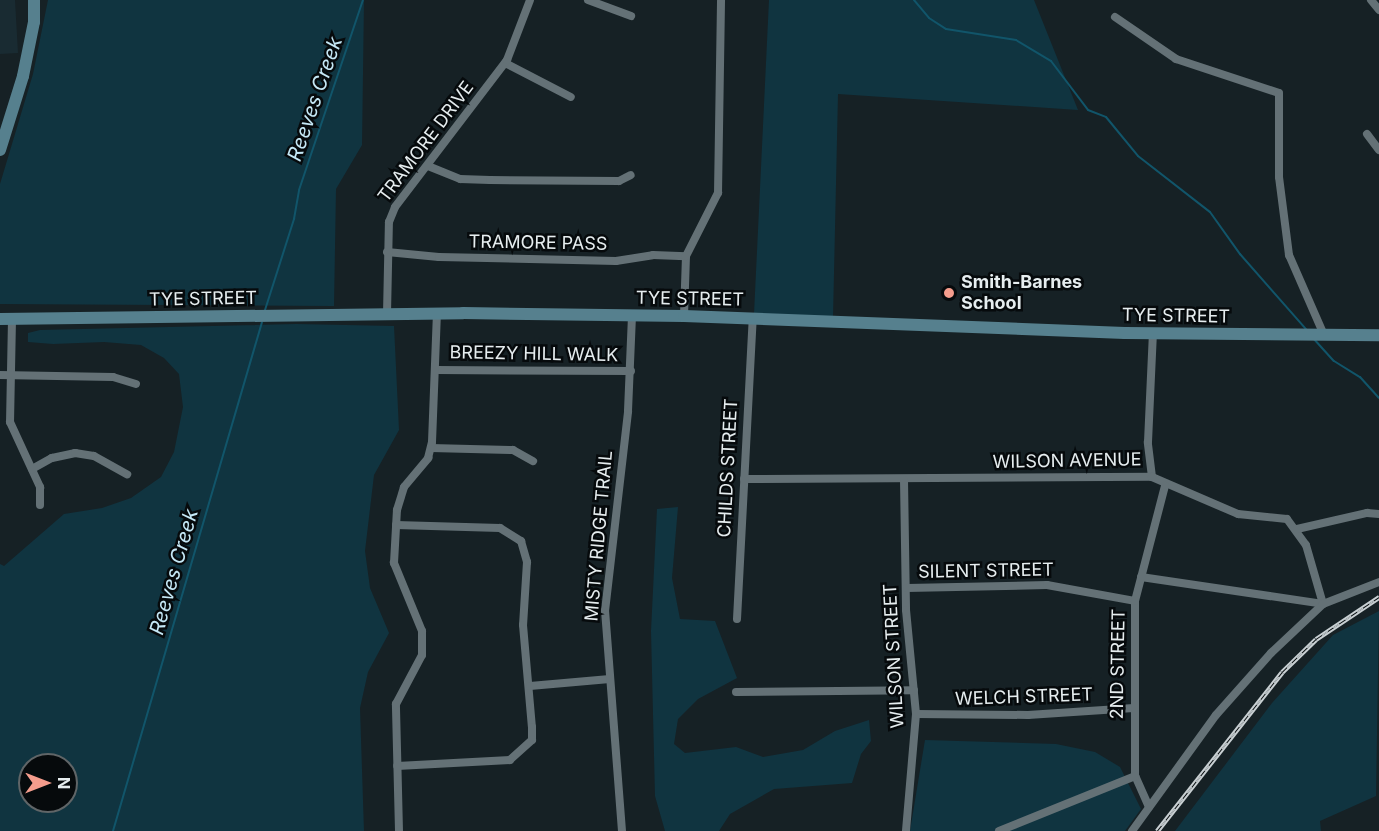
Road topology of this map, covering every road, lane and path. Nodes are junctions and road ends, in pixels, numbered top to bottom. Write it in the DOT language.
graph roads {
  1 [pos="33,0"];
  2 [pos="530,0"];
  3 [pos="588,0"];
  4 [pos="721,0"];
  5 [pos="1371,0"];
  6 [pos="1379,10"];
  7 [pos="631,16"];
  8 [pos="1115,16"];
  9 [pos="504,63"];
  10 [pos="571,98"];
  11 [pos="1367,134"];
  12 [pos="0,150"];
  13 [pos="1379,150"];
  14 [pos="428,166"];
  15 [pos="631,175"];
  16 [pos="387,252"];
  17 [pos="686,256"];
  18 [pos="437,313"];
  19 [pos="387,314"];
  20 [pos="632,315"];
  21 [pos="684,316"];
  22 [pos="753,318"];
  23 [pos="6,319"];
  24 [pos="1153,333"];
  25 [pos="1324,335"];
  26 [pos="1379,335"];
  27 [pos="436,370"];
  28 [pos="631,371"];
  29 [pos="0,375"];
  30 [pos="10,375"];
  31 [pos="135,384"];
  32 [pos="430,448"];
  33 [pos="533,461"];
  34 [pos="33,470"];
  35 [pos="127,474"];
  36 [pos="1152,477"];
  37 [pos="744,479"];
  38 [pos="904,480"];
  39 [pos="1165,486"];
  40 [pos="40,505"];
  41 [pos="1379,514"];
  42 [pos="396,525"];
  43 [pos="1297,529"];
  44 [pos="1141,577"];
  45 [pos="1379,582"];
  46 [pos="908,588"];
  47 [pos="1135,601"];
  48 [pos="1323,604"];
  49 [pos="737,619"];
  50 [pos="610,679"];
  51 [pos="530,686"];
  52 [pos="914,690"];
  53 [pos="736,692"];
  54 [pos="1134,708"];
  55 [pos="915,714"];
  56 [pos="396,766"];
  57 [pos="1135,776"];
  58 [pos="1149,807"];
  59 [pos="399,831"];
  60 [pos="622,831"];
  61 [pos="906,831"];
  62 [pos="999,831"];
  63 [pos="1132,831"];
  1 -- 12 [label="street"];
  2 -- 9 [label="street, TRAMORE DRIVE"];
  3 -- 7 [label="street"];
  4 -- 17 [label="street"];
  5 -- 6 [label="street"];
  8 -- 25 [label="street"];
  9 -- 10 [label="street"];
  9 -- 14 [label="street, TRAMORE DRIVE"];
  11 -- 13 [label="street"];
  14 -- 15 [label="street"];
  14 -- 16 [label="street, TRAMORE DRIVE"];
  16 -- 17 [label="street, TRAMORE PASS"];
  16 -- 19 [label="street, TRAMORE DRIVE"];
  17 -- 21 [label="street"];
  18 -- 19 [label="street, TYE STREET"];
  18 -- 20 [label="street, TYE STREET"];
  18 -- 27 [label="street"];
  19 -- 23 [label="street, TYE STREET"];
  20 -- 21 [label="street, TYE STREET"];
  20 -- 28 [label="street, MISTY RIDGE TRAIL"];
  21 -- 22 [label="street, TYE STREET"];
  22 -- 24 [label="street, TYE STREET"];
  22 -- 37 [label="street, CHILDS STREET"];
  23 -- 30 [label="street"];
  24 -- 25 [label="street, TYE STREET"];
  24 -- 36 [label="street"];
  25 -- 26 [label="street, TYE STREET"];
  27 -- 28 [label="street, BREEZY HILL WALK"];
  27 -- 32 [label="street"];
  28 -- 50 [label="street, MISTY RIDGE TRAIL"];
  29 -- 30 [label="street"];
  30 -- 31 [label="street"];
  30 -- 34 [label="street"];
  32 -- 33 [label="street"];
  32 -- 42 [label="street"];
  34 -- 35 [label="street"];
  34 -- 40 [label="street"];
  36 -- 38 [label="street, WILSON AVENUE"];
  36 -- 39 [label="street, WILSON AVENUE"];
  37 -- 38 [label="street, WILSON AVENUE"];
  37 -- 49 [label="street, CHILDS STREET"];
  38 -- 46 [label="street, WILSON STREET"];
  39 -- 43 [label="street, WILSON AVENUE"];
  39 -- 44 [label="street, 2ND STREET"];
  41 -- 43 [label="street"];
  42 -- 51 [label="street"];
  42 -- 56 [label="street"];
  43 -- 48 [label="street"];
  44 -- 47 [label="street, 2ND STREET"];
  44 -- 48 [label="street"];
  45 -- 48 [label="street"];
  46 -- 47 [label="street, SILENT STREET"];
  46 -- 52 [label="street, WILSON STREET"];
  47 -- 54 [label="street, 2ND STREET"];
  48 -- 58 [label="street"];
  50 -- 51 [label="street"];
  50 -- 60 [label="street, MISTY RIDGE TRAIL"];
  51 -- 56 [label="street"];
  52 -- 53 [label="street"];
  52 -- 55 [label="street, WILSON STREET"];
  54 -- 55 [label="street, WELCH STREET"];
  54 -- 57 [label="street, 2ND STREET"];
  55 -- 61 [label="street, WILSON STREET"];
  56 -- 59 [label="street"];
  57 -- 58 [label="street, 2ND STREET"];
  57 -- 62 [label="street"];
  58 -- 63 [label="street"];
}
